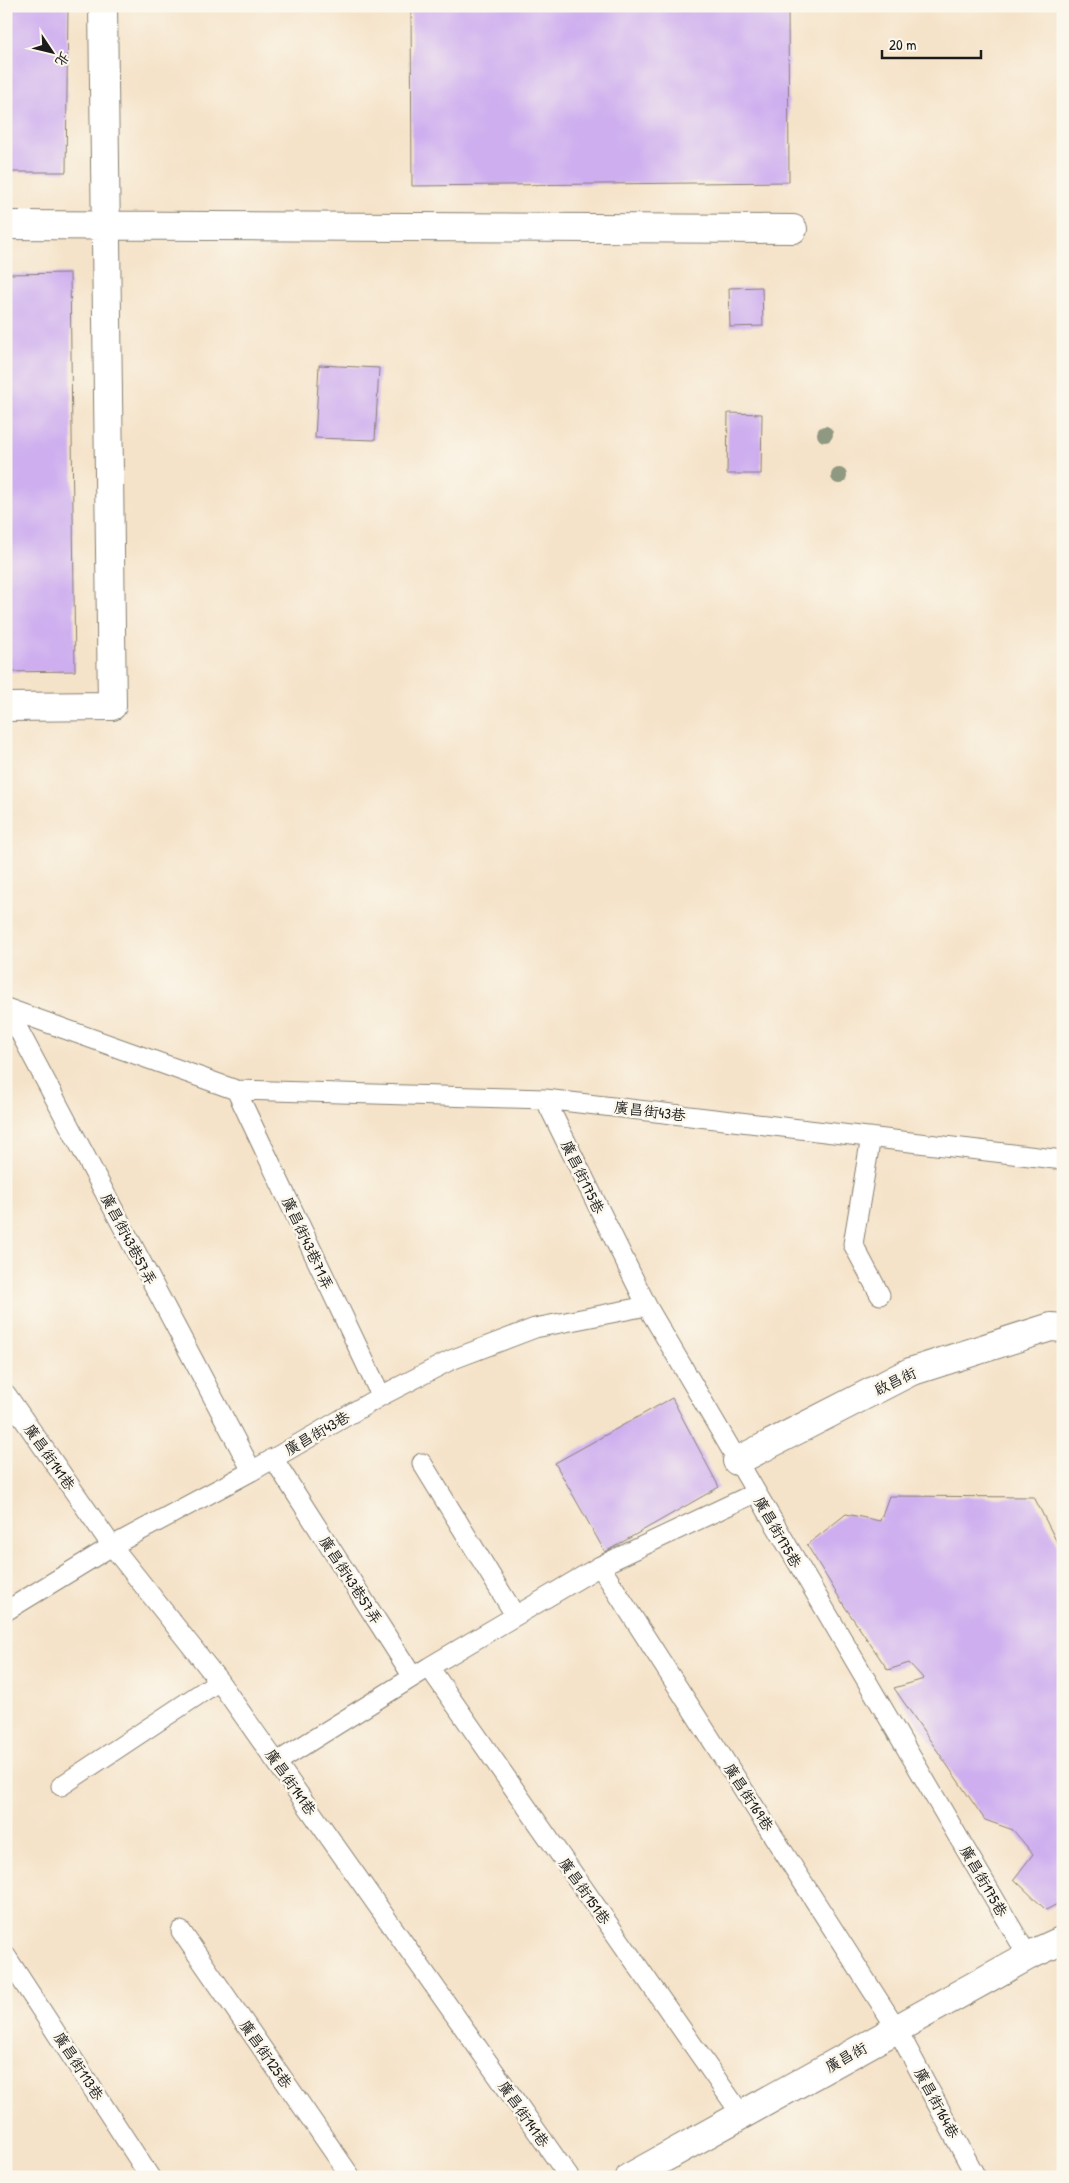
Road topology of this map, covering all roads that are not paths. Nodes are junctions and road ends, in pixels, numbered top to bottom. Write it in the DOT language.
graph roads {
  1 [pos="103,6"];
  2 [pos="6,225"];
  3 [pos="106,226"];
  4 [pos="793,229"];
  5 [pos="6,707"];
  6 [pos="6,1008"];
  7 [pos="236,1090"];
  8 [pos="545,1099"];
  9 [pos="871,1138"];
  10 [pos="1063,1160"];
  11 [pos="880,1295"];
  12 [pos="647,1306"];
  13 [pos="1063,1328"];
  14 [pos="6,1394"];
  15 [pos="381,1396"];
  16 [pos="273,1458"];
  17 [pos="737,1461"];
  18 [pos="422,1463"];
  19 [pos="252,1471"];
  20 [pos="755,1492"];
  21 [pos="112,1546"];
  22 [pos="600,1566"];
  23 [pos="6,1611"];
  24 [pos="515,1615"];
  25 [pos="429,1667"];
  26 [pos="413,1677"];
  27 [pos="219,1681"];
  28 [pos="278,1762"];
  29 [pos="61,1786"];
  30 [pos="181,1931"];
  31 [pos="1063,1940"];
  32 [pos="6,1956"];
  33 [pos="1028,1956"];
  34 [pos="898,2029"];
  35 [pos="741,2114"];
  36 [pos="634,2176"];
  37 [pos="150,2177"];
  38 [pos="351,2177"];
  39 [pos="569,2177"];
  40 [pos="976,2177"];
  1 -- 3 [label="street"];
  2 -- 3 [label="street"];
  3 -- 4 [label="street"];
  3 -- 5 [label="street"];
  6 -- 7 [label="lane, 廣昌街43巷"];
  6 -- 19 [label="lane, 廣昌街43巷57弄"];
  7 -- 8 [label="lane, 廣昌街43巷"];
  7 -- 15 [label="lane, 廣昌街43巷71弄"];
  8 -- 9 [label="lane, 廣昌街43巷"];
  8 -- 12 [label="lane, 廣昌街175巷"];
  9 -- 10 [label="lane, 廣昌街43巷"];
  9 -- 11 [label="lane"];
  12 -- 15 [label="lane, 廣昌街43巷"];
  12 -- 17 [label="lane, 廣昌街175巷"];
  13 -- 17 [label="street, 啟昌街"];
  14 -- 21 [label="lane, 廣昌街141巷"];
  15 -- 16 [label="lane, 廣昌街43巷"];
  16 -- 19 [label="lane, 廣昌街43巷"];
  16 -- 26 [label="lane, 廣昌街43巷57弄"];
  17 -- 20 [label="lane, 廣昌街175巷"];
  18 -- 24 [label="lane"];
  19 -- 21 [label="lane, 廣昌街43巷"];
  20 -- 22 [label="lane"];
  20 -- 33 [label="lane, 廣昌街175巷"];
  21 -- 23 [label="lane, 廣昌街43巷"];
  21 -- 27 [label="lane, 廣昌街141巷"];
  22 -- 24 [label="lane"];
  22 -- 34 [label="lane, 廣昌街169巷"];
  24 -- 25 [label="lane"];
  25 -- 26 [label="lane"];
  25 -- 35 [label="lane, 廣昌街151巷"];
  26 -- 28 [label="lane"];
  27 -- 28 [label="lane, 廣昌街141巷"];
  27 -- 29 [label="lane"];
  28 -- 39 [label="lane, 廣昌街141巷"];
  30 -- 38 [label="lane, 廣昌街125巷"];
  31 -- 33 [label="street, 廣昌街"];
  32 -- 37 [label="lane, 廣昌街113巷"];
  33 -- 34 [label="street, 廣昌街"];
  34 -- 35 [label="street, 廣昌街"];
  34 -- 40 [label="lane, 廣昌街164巷"];
  35 -- 36 [label="street, 廣昌街"];
}
